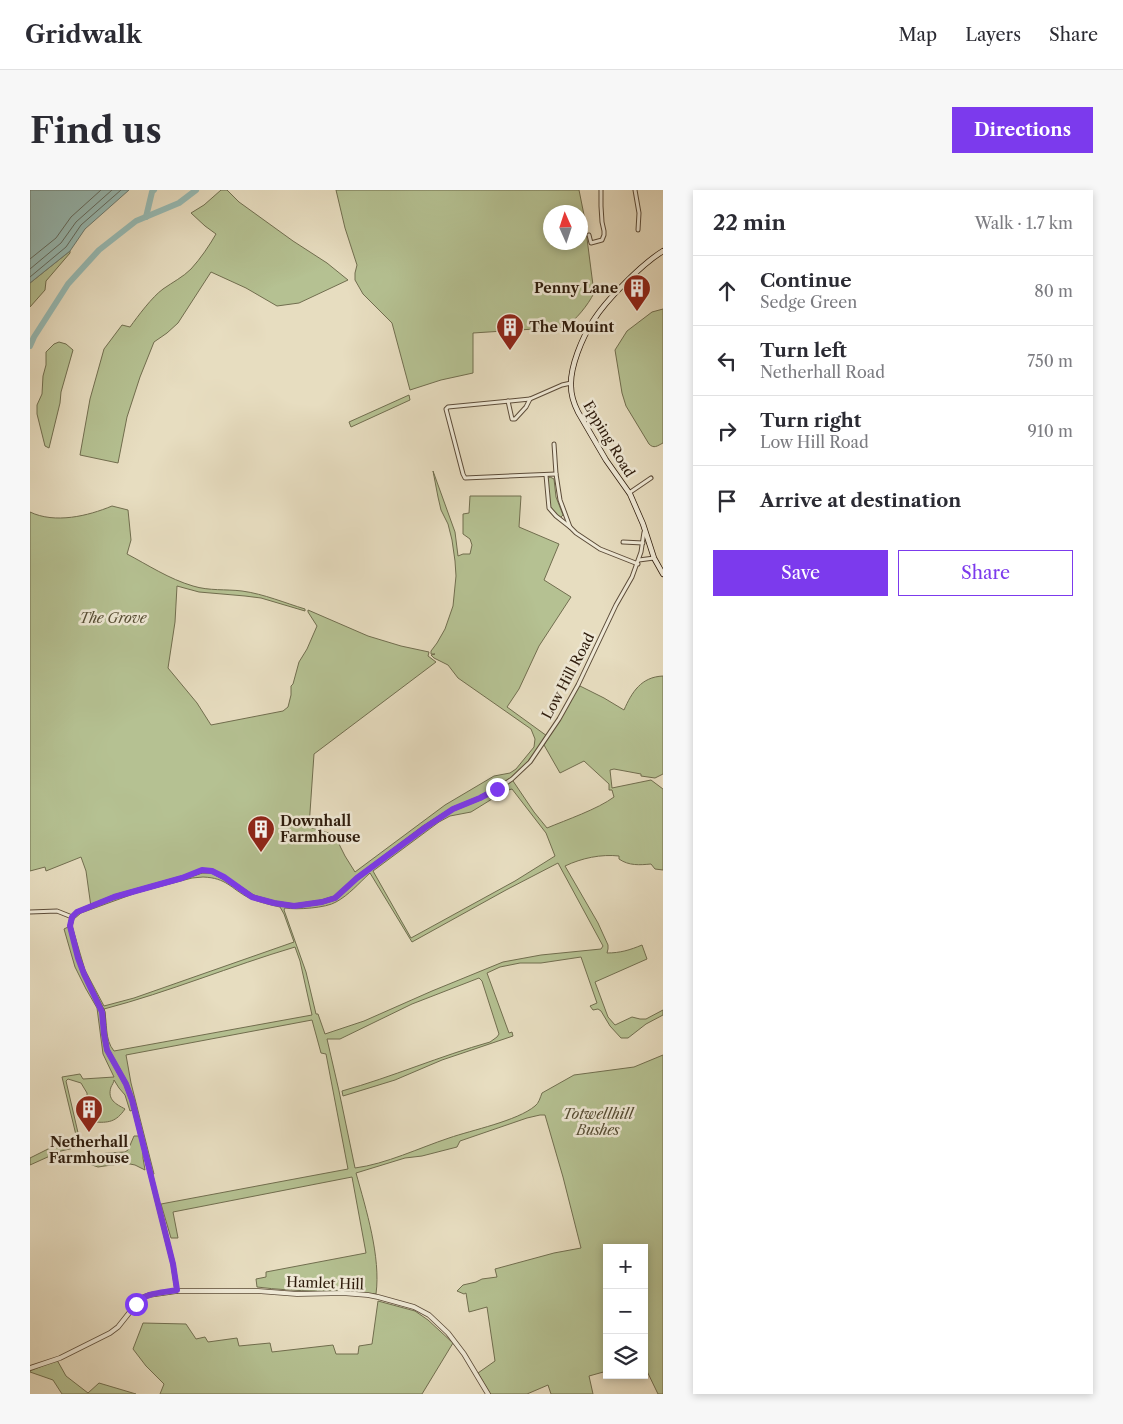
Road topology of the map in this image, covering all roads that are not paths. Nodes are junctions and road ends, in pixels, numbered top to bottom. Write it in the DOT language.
graph roads {
  1 [pos="601,190"];
  2 [pos="635,190"];
  3 [pos="638,230"];
  4 [pos="589,235"];
  5 [pos="663,252"];
  6 [pos="571,383"];
  7 [pos="530,398"];
  8 [pos="508,401"];
  9 [pos="554,444"];
  10 [pos="556,474"];
  11 [pos="546,475"];
  12 [pos="651,478"];
  13 [pos="629,493"];
  14 [pos="566,514"];
  15 [pos="560,519"];
  16 [pos="570,527"];
  17 [pos="645,530"];
  18 [pos="623,542"];
  19 [pos="643,543"];
  20 [pos="654,558"];
  21 [pos="638,562"];
  22 [pos="663,574"];
  23 [pos="30,912"];
  24 [pos="72,917"];
  25 [pos="177,1290"];
  26 [pos="30,1368"];
  27 [pos="488,1394"];
  1 -- 4 [label="street"];
  2 -- 3 [label="street"];
  5 -- 6 [label="main road, Epping Road"];
  6 -- 7 [label="street"];
  6 -- 13 [label="main road, Epping Road"];
  7 -- 8 [label="street"];
  7 -- 8 [label="street"];
  8 -- 11 [label="street"];
  9 -- 10 [label="street"];
  10 -- 11 [label="street"];
  10 -- 14 [label="street"];
  11 -- 15 [label="street"];
  12 -- 13 [label="street"];
  13 -- 17 [label="main road, Epping Road"];
  14 -- 15 [label="street"];
  14 -- 16 [label="street"];
  15 -- 16 [label="street"];
  16 -- 21 [label="street"];
  17 -- 19 [label="street, Low Hill Road"];
  17 -- 20 [label="main road, Epping Road"];
  18 -- 19 [label="street"];
  19 -- 21 [label="street, Low Hill Road"];
  20 -- 21 [label="street"];
  20 -- 22 [label="main road, Epping Road"];
  21 -- 24 [label="street, Low Hill Road"];
  23 -- 24 [label="street"];
  24 -- 25 [label="street"];
  25 -- 26 [label="street, Hamlet Hill"];
  25 -- 27 [label="street, Hamlet Hill"];
}
